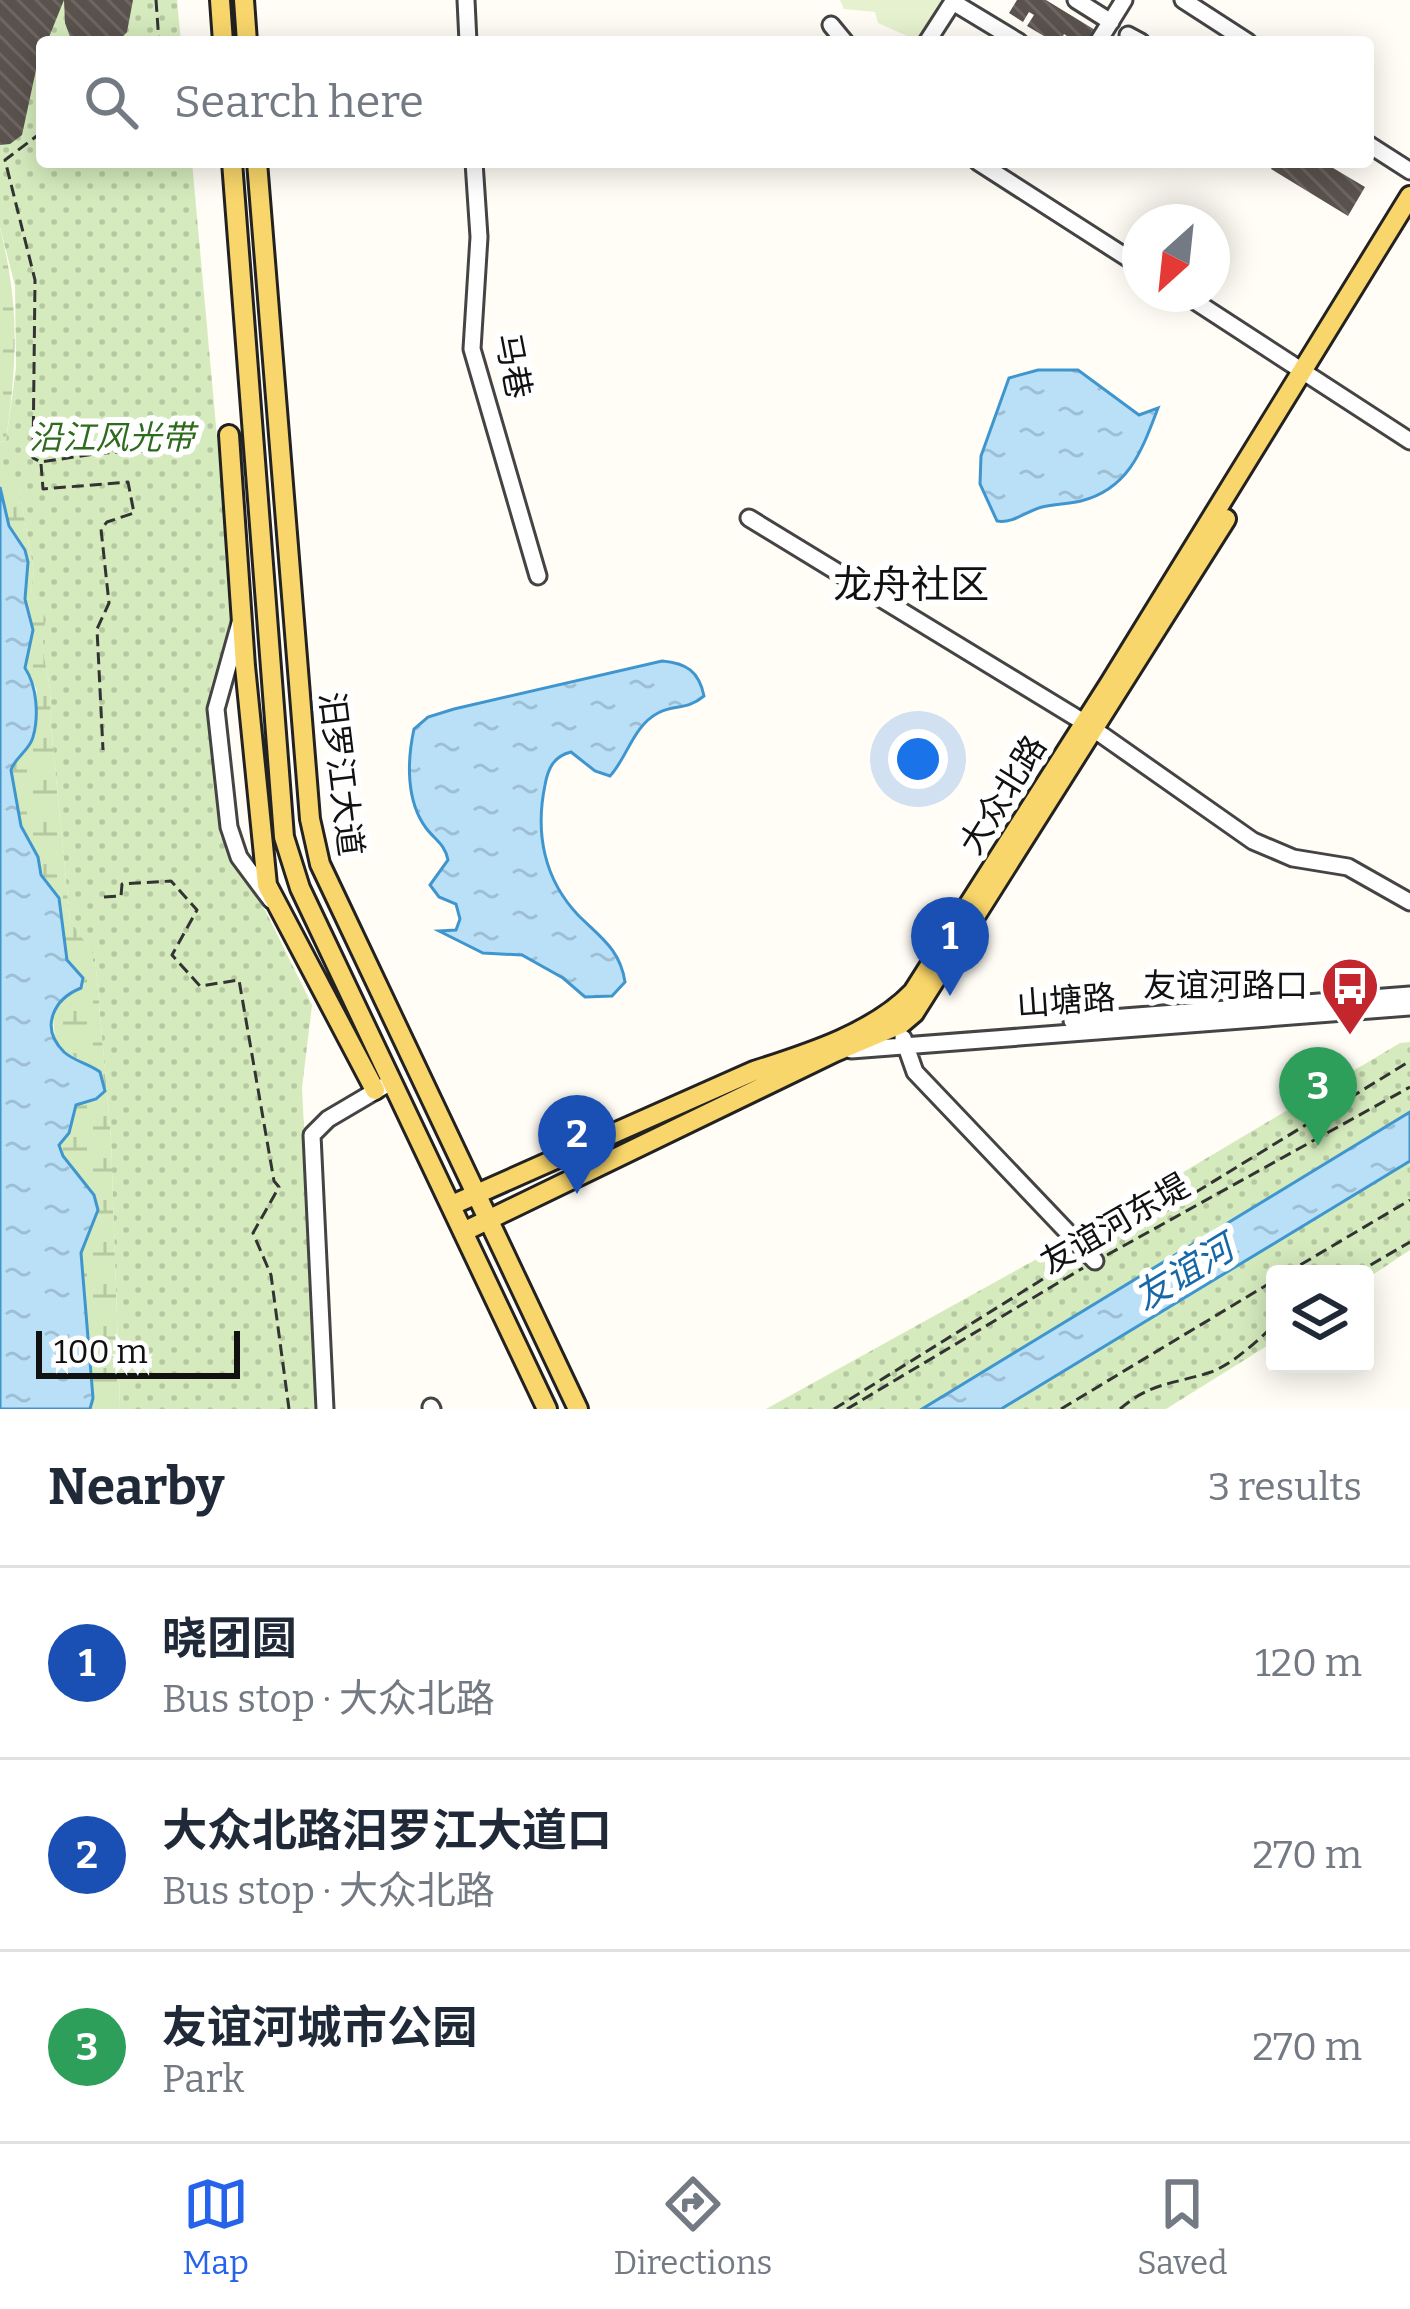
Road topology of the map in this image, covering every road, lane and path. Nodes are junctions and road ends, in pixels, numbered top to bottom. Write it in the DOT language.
graph roads {
  1 [pos="156,0"];
  2 [pos="220,0"];
  3 [pos="244,0"];
  4 [pos="466,0"];
  5 [pos="1076,0"];
  6 [pos="1124,0"];
  7 [pos="1183,0"];
  8 [pos="954,1"];
  9 [pos="1111,22"];
  10 [pos="831,25"];
  11 [pos="159,36"];
  12 [pos="223,36"];
  13 [pos="247,36"];
  14 [pos="468,36"];
  15 [pos="840,36"];
  16 [pos="931,36"];
  17 [pos="1009,36"];
  18 [pos="1102,36"];
  19 [pos="1240,36"];
  20 [pos="36,137"];
  21 [pos="1374,148"];
  22 [pos="232,168"];
  23 [pos="257,168"];
  24 [pos="474,168"];
  25 [pos="987,168"];
  26 [pos="1410,171"];
  27 [pos="1410,196"];
  28 [pos="1410,218"];
  29 [pos="1122,254"];
  30 [pos="1212,312"];
  31 [pos="1308,374"];
  32 [pos="229,435"];
  33 [pos="1410,441"];
  34 [pos="180,449"];
  35 [pos="41,462"];
  36 [pos="749,518"];
  37 [pos="538,576"];
  38 [pos="243,614"];
  39 [pos="1090,726"];
  40 [pos="103,750"];
  41 [pos="104,897"];
  42 [pos="1410,902"];
  43 [pos="276,907"];
  44 [pos="914,992"];
  45 [pos="1410,995"];
  46 [pos="1410,1007"];
  47 [pos="903,1035"];
  48 [pos="830,1048"];
  49 [pos="1410,1061"];
  50 [pos="384,1086"];
  51 [pos="1410,1087"];
  52 [pos="476,1195"];
  53 [pos="1410,1200"];
  54 [pos="452,1205"];
  55 [pos="488,1220"];
  56 [pos="464,1232"];
  57 [pos="1410,1242"];
  58 [pos="1090,1257"];
  59 [pos="1300,1265"];
  60 [pos="1370,1265"];
  61 [pos="1266,1285"];
  62 [pos="1266,1332"];
  63 [pos="289,1409"];
  64 [pos="325,1409"];
  65 [pos="547,1409"];
  66 [pos="578,1409"];
  67 [pos="834,1409"];
  68 [pos="848,1409"];
  69 [pos="1061,1409"];
  70 [pos="1120,1409"];
  1 -- 11 [label="path"];
  2 -- 12 [label="main road"];
  3 -- 13 [label="main road"];
  4 -- 14 [label="street"];
  5 -- 9 [label="street"];
  6 -- 9 [label="street"];
  7 -- 19 [label="street"];
  8 -- 16 [label="street"];
  8 -- 17 [label="street"];
  9 -- 18 [label="street"];
  10 -- 15 [label="street"];
  20 -- 35 [label="path"];
  21 -- 26 [label="street"];
  22 -- 50 [label="main road, 汨罗江大道"];
  23 -- 52 [label="main road, 汨罗江大道"];
  24 -- 37 [label="street, 马巷"];
  25 -- 29 [label="street"];
  27 -- 31 [label="main road, 大众北路"];
  28 -- 31 [label="main road, 大众北路"];
  30 -- 31 [label="street"];
  31 -- 33 [label="street"];
  31 -- 39 [label="main road, 大众北路"];
  32 -- 38 [label="main road"];
  34 -- 35 [label="path"];
  35 -- 40 [label="path"];
  36 -- 39 [label="street"];
  38 -- 43 [label="main road"];
  38 -- 43 [label="street"];
  39 -- 42 [label="street"];
  39 -- 44 [label="main road, 大众北路"];
  39 -- 47 [label="main road, 大众北路"];
  41 -- 63 [label="path"];
  43 -- 50 [label="main road"];
  44 -- 47 [label="street"];
  44 -- 48 [label="main road, 大众北路"];
  45 -- 47 [label="street, 山塘路"];
  46 -- 47 [label="street, 山塘路"];
  47 -- 48 [label="street, 山塘路"];
  47 -- 48 [label="main road, 大众北路"];
  47 -- 58 [label="street"];
  48 -- 52 [label="main road, 大众北路"];
  48 -- 55 [label="main road, 大众北路"];
  49 -- 58 [label="path"];
  50 -- 54 [label="main road, 汨罗江大道"];
  50 -- 64 [label="street"];
  51 -- 58 [label="path, 友谊河东堤"];
  52 -- 54 [label="main road, 大众北路"];
  52 -- 55 [label="main road, 汨罗江大道"];
  53 -- 59 [label="path"];
  54 -- 56 [label="main road, 汨罗江大道"];
  55 -- 56 [label="main road, 大众北路"];
  55 -- 66 [label="main road, 汨罗江大道"];
  56 -- 65 [label="main road, 汨罗江大道"];
  57 -- 60 [label="path"];
  58 -- 67 [label="path"];
  58 -- 68 [label="path, 友谊河东堤"];
  61 -- 69 [label="path"];
  62 -- 70 [label="path"];
}
